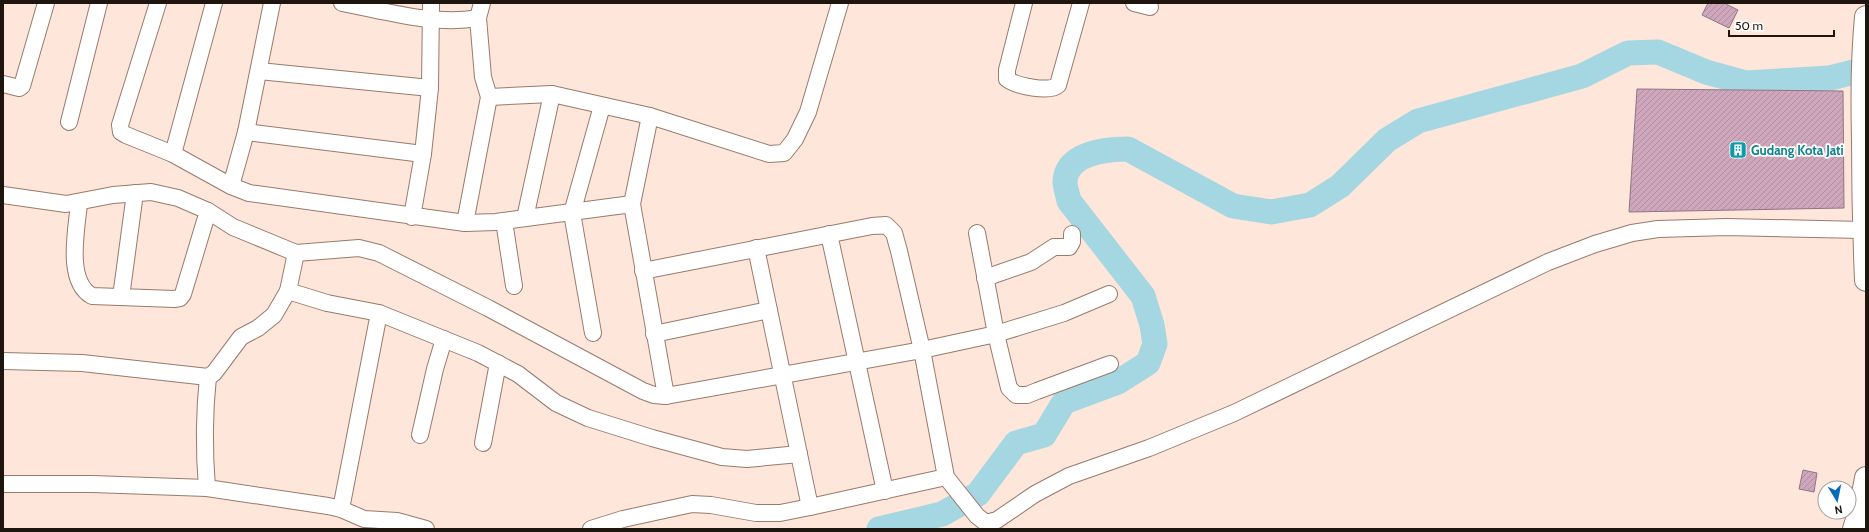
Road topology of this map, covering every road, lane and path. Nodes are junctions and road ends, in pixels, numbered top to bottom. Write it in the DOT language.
graph roads {
  1 [pos="46,3"];
  2 [pos="99,3"];
  3 [pos="158,3"];
  4 [pos="214,3"];
  5 [pos="272,3"];
  6 [pos="342,3"];
  7 [pos="431,3"];
  8 [pos="840,3"];
  9 [pos="1024,3"];
  10 [pos="1081,3"];
  11 [pos="1134,3"];
  12 [pos="1150,7"];
  13 [pos="480,10"];
  14 [pos="1866,17"];
  15 [pos="430,19"];
  16 [pos="259,71"];
  17 [pos="3,84"];
  18 [pos="430,88"];
  19 [pos="552,94"];
  20 [pos="489,97"];
  21 [pos="602,106"];
  22 [pos="650,116"];
  23 [pos="69,122"];
  24 [pos="246,132"];
  25 [pos="173,154"];
  26 [pos="423,154"];
  27 [pos="231,186"];
  28 [pos="135,193"];
  29 [pos="3,195"];
  30 [pos="79,203"];
  31 [pos="632,204"];
  32 [pos="208,211"];
  33 [pos="572,213"];
  34 [pos="412,217"];
  35 [pos="525,218"];
  36 [pos="504,221"];
  37 [pos="465,223"];
  38 [pos="1863,230"];
  39 [pos="977,233"];
  40 [pos="829,234"];
  41 [pos="1072,234"];
  42 [pos="756,248"];
  43 [pos="296,253"];
  44 [pos="643,271"];
  45 [pos="985,278"];
  46 [pos="1866,280"];
  47 [pos="514,286"];
  48 [pos="288,290"];
  49 [pos="1109,294"];
  50 [pos="121,297"];
  51 [pos="769,310"];
  52 [pos="379,313"];
  53 [pos="593,333"];
  54 [pos="654,334"];
  55 [pos="996,334"];
  56 [pos="444,339"];
  57 [pos="922,350"];
  58 [pos="3,361"];
  59 [pos="856,362"];
  60 [pos="498,363"];
  61 [pos="1110,364"];
  62 [pos="782,375"];
  63 [pos="208,377"];
  64 [pos="666,396"];
  65 [pos="420,435"];
  66 [pos="484,443"];
  67 [pos="799,454"];
  68 [pos="946,477"];
  69 [pos="1866,478"];
  70 [pos="3,484"];
  71 [pos="207,488"];
  72 [pos="885,491"];
  73 [pos="810,507"];
  74 [pos="341,509"];
  75 [pos="980,523"];
  76 [pos="367,524"];
  77 [pos="426,529"];
  78 [pos="591,529"];
  79 [pos="1854,529"];
  1 -- 17 [label="street"];
  2 -- 23 [label="street"];
  3 -- 25 [label="street"];
  4 -- 25 [label="street"];
  5 -- 16 [label="street"];
  6 -- 15 [label="street"];
  7 -- 15 [label="street"];
  8 -- 22 [label="street"];
  9 -- 10 [label="street"];
  11 -- 12 [label="street"];
  13 -- 15 [label="street"];
  13 -- 20 [label="street"];
  14 -- 38 [label="main road"];
  15 -- 18 [label="street"];
  16 -- 18 [label="street"];
  16 -- 24 [label="street"];
  18 -- 26 [label="street"];
  19 -- 20 [label="street"];
  19 -- 21 [label="street"];
  19 -- 35 [label="street"];
  20 -- 37 [label="street"];
  21 -- 22 [label="street"];
  21 -- 33 [label="street"];
  22 -- 31 [label="street"];
  24 -- 26 [label="street"];
  24 -- 27 [label="street"];
  25 -- 27 [label="street"];
  26 -- 34 [label="street"];
  27 -- 34 [label="street"];
  28 -- 30 [label="street"];
  28 -- 32 [label="street"];
  28 -- 50 [label="street"];
  29 -- 30 [label="street"];
  30 -- 50 [label="street"];
  31 -- 33 [label="street"];
  31 -- 44 [label="street"];
  32 -- 43 [label="street"];
  32 -- 50 [label="street"];
  33 -- 35 [label="street"];
  33 -- 53 [label="street"];
  34 -- 37 [label="street"];
  35 -- 36 [label="street"];
  36 -- 37 [label="street"];
  36 -- 47 [label="street"];
  38 -- 46 [label="main road"];
  38 -- 75 [label="street"];
  39 -- 45 [label="street"];
  40 -- 42 [label="street"];
  40 -- 57 [label="street"];
  40 -- 59 [label="street"];
  41 -- 45 [label="street"];
  42 -- 44 [label="street"];
  42 -- 51 [label="street"];
  43 -- 48 [label="street"];
  43 -- 64 [label="street"];
  44 -- 54 [label="street"];
  45 -- 55 [label="street"];
  48 -- 52 [label="street"];
  48 -- 63 [label="street"];
  49 -- 55 [label="street"];
  51 -- 54 [label="street"];
  51 -- 62 [label="street"];
  52 -- 56 [label="street"];
  52 -- 74 [label="street"];
  54 -- 64 [label="street"];
  55 -- 57 [label="street"];
  55 -- 61 [label="street"];
  56 -- 60 [label="street"];
  56 -- 65 [label="street"];
  57 -- 59 [label="street"];
  57 -- 68 [label="street"];
  58 -- 63 [label="street"];
  59 -- 62 [label="street"];
  59 -- 72 [label="street"];
  60 -- 66 [label="street"];
  60 -- 67 [label="street"];
  62 -- 64 [label="street"];
  62 -- 67 [label="street"];
  63 -- 71 [label="street"];
  67 -- 73 [label="street"];
  68 -- 72 [label="street"];
  68 -- 75 [label="street"];
  69 -- 79 [label="main road"];
  70 -- 71 [label="street"];
  71 -- 74 [label="street"];
  72 -- 73 [label="street"];
  73 -- 78 [label="street"];
  74 -- 76 [label="street"];
  76 -- 77 [label="street"];
}
